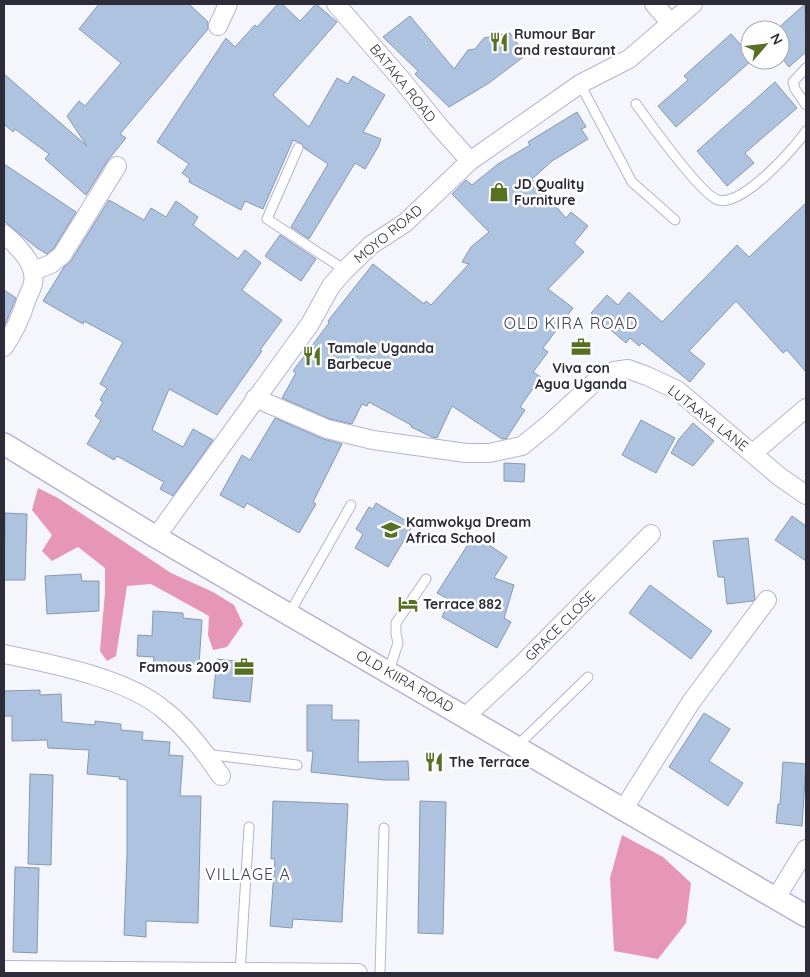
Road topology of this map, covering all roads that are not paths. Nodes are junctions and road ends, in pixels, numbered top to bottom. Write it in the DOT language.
graph roads {
  1 [pos="228,4"];
  2 [pos="336,4"];
  3 [pos="654,4"];
  4 [pos="693,4"];
  5 [pos="671,23"];
  6 [pos="218,26"];
  7 [pos="806,68"];
  8 [pos="580,84"];
  9 [pos="636,104"];
  10 [pos="806,105"];
  11 [pos="806,131"];
  12 [pos="298,148"];
  13 [pos="470,161"];
  14 [pos="116,166"];
  15 [pos="675,220"];
  16 [pos="4,234"];
  17 [pos="345,270"];
  18 [pos="33,272"];
  19 [pos="4,347"];
  20 [pos="255,398"];
  21 [pos="806,408"];
  22 [pos="4,444"];
  23 [pos="753,453"];
  24 [pos="806,495"];
  25 [pos="351,505"];
  26 [pos="651,534"];
  27 [pos="156,537"];
  28 [pos="426,579"];
  29 [pos="766,600"];
  30 [pos="289,614"];
  31 [pos="4,654"];
  32 [pos="389,671"];
  33 [pos="588,677"];
  34 [pos="466,716"];
  35 [pos="517,746"];
  36 [pos="205,754"];
  37 [pos="297,765"];
  38 [pos="221,776"];
  39 [pos="623,810"];
  40 [pos="249,827"];
  41 [pos="384,828"];
  42 [pos="806,849"];
  43 [pos="776,898"];
  44 [pos="806,916"];
  45 [pos="4,970"];
  46 [pos="155,973"];
  47 [pos="240,973"];
  48 [pos="358,973"];
  49 [pos="380,973"];
  1 -- 6 [label="street"];
  2 -- 13 [label="street, BATAKA ROAD"];
  3 -- 5 [label="street"];
  4 -- 5 [label="street, MOYO ROAD"];
  5 -- 8 [label="street, MOYO ROAD"];
  7 -- 10 [label="lane"];
  8 -- 13 [label="street, MOYO ROAD"];
  8 -- 15 [label="lane"];
  9 -- 11 [label="lane"];
  12 -- 17 [label="lane"];
  13 -- 17 [label="street, MOYO ROAD"];
  14 -- 18 [label="street"];
  16 -- 18 [label="street"];
  17 -- 20 [label="street, MOYO ROAD"];
  18 -- 19 [label="street"];
  20 -- 23 [label="street, LUTAAYA LANE"];
  20 -- 27 [label="street, MOYO ROAD"];
  21 -- 23 [label="street"];
  22 -- 27 [label="street, OLD KIIRA ROAD"];
  23 -- 24 [label="street, LUTAAYA LANE"];
  25 -- 30 [label="lane"];
  26 -- 34 [label="street, GRACE CLOSE"];
  27 -- 30 [label="street, OLD KIIRA ROAD"];
  28 -- 32 [label="lane"];
  29 -- 39 [label="street"];
  30 -- 32 [label="street, OLD KIIRA ROAD"];
  31 -- 36 [label="street"];
  32 -- 34 [label="street, OLD KIIRA ROAD"];
  33 -- 35 [label="lane"];
  34 -- 35 [label="street, OLD KIIRA ROAD"];
  35 -- 39 [label="street, OLD KIIRA ROAD"];
  36 -- 37 [label="lane"];
  36 -- 38 [label="street"];
  39 -- 43 [label="street, OLD KIIRA ROAD"];
  40 -- 47 [label="lane"];
  41 -- 49 [label="lane"];
  42 -- 43 [label="street"];
  43 -- 44 [label="street, OLD KIIRA ROAD"];
  45 -- 46 [label="street"];
  46 -- 47 [label="street"];
  47 -- 48 [label="street"];
}
